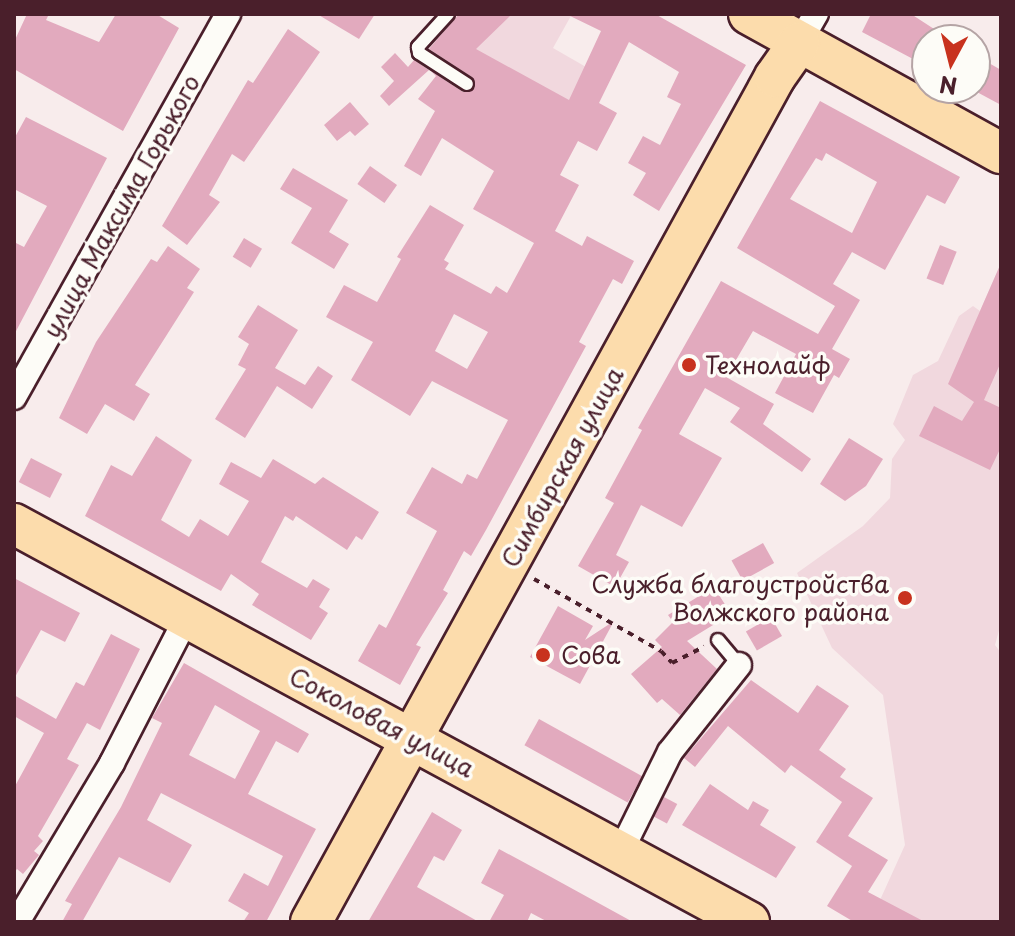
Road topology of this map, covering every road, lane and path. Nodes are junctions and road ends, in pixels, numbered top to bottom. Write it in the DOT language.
graph roads {
  1 [pos="228,14"];
  2 [pos="448,14"];
  3 [pos="749,14"];
  4 [pos="808,28"];
  5 [pos="467,84"];
  6 [pos="1001,153"];
  7 [pos="14,397"];
  8 [pos="14,524"];
  9 [pos="508,564"];
  10 [pos="187,617"];
  11 [pos="718,640"];
  12 [pos="739,665"];
  13 [pos="413,738"];
  14 [pos="621,851"];
  15 [pos="17,922"];
  16 [pos="311,922"];
  17 [pos="749,922"];
  1 -- 7 [label="street, улица Максима Горького"];
  2 -- 5 [label="lane"];
  3 -- 4 [label="main road"];
  4 -- 6 [label="main road"];
  4 -- 9 [label="main road, Симбирская улица"];
  8 -- 10 [label="main road, Соколовая улица"];
  9 -- 11 [label="path"];
  9 -- 13 [label="main road, Симбирская улица"];
  10 -- 13 [label="main road, Соколовая улица"];
  10 -- 15 [label="street"];
  11 -- 12 [label="lane"];
  12 -- 14 [label="street"];
  13 -- 14 [label="main road, Соколовая улица"];
  13 -- 16 [label="main road, Симбирская улица"];
  14 -- 17 [label="main road, Соколовая улица"];
}
